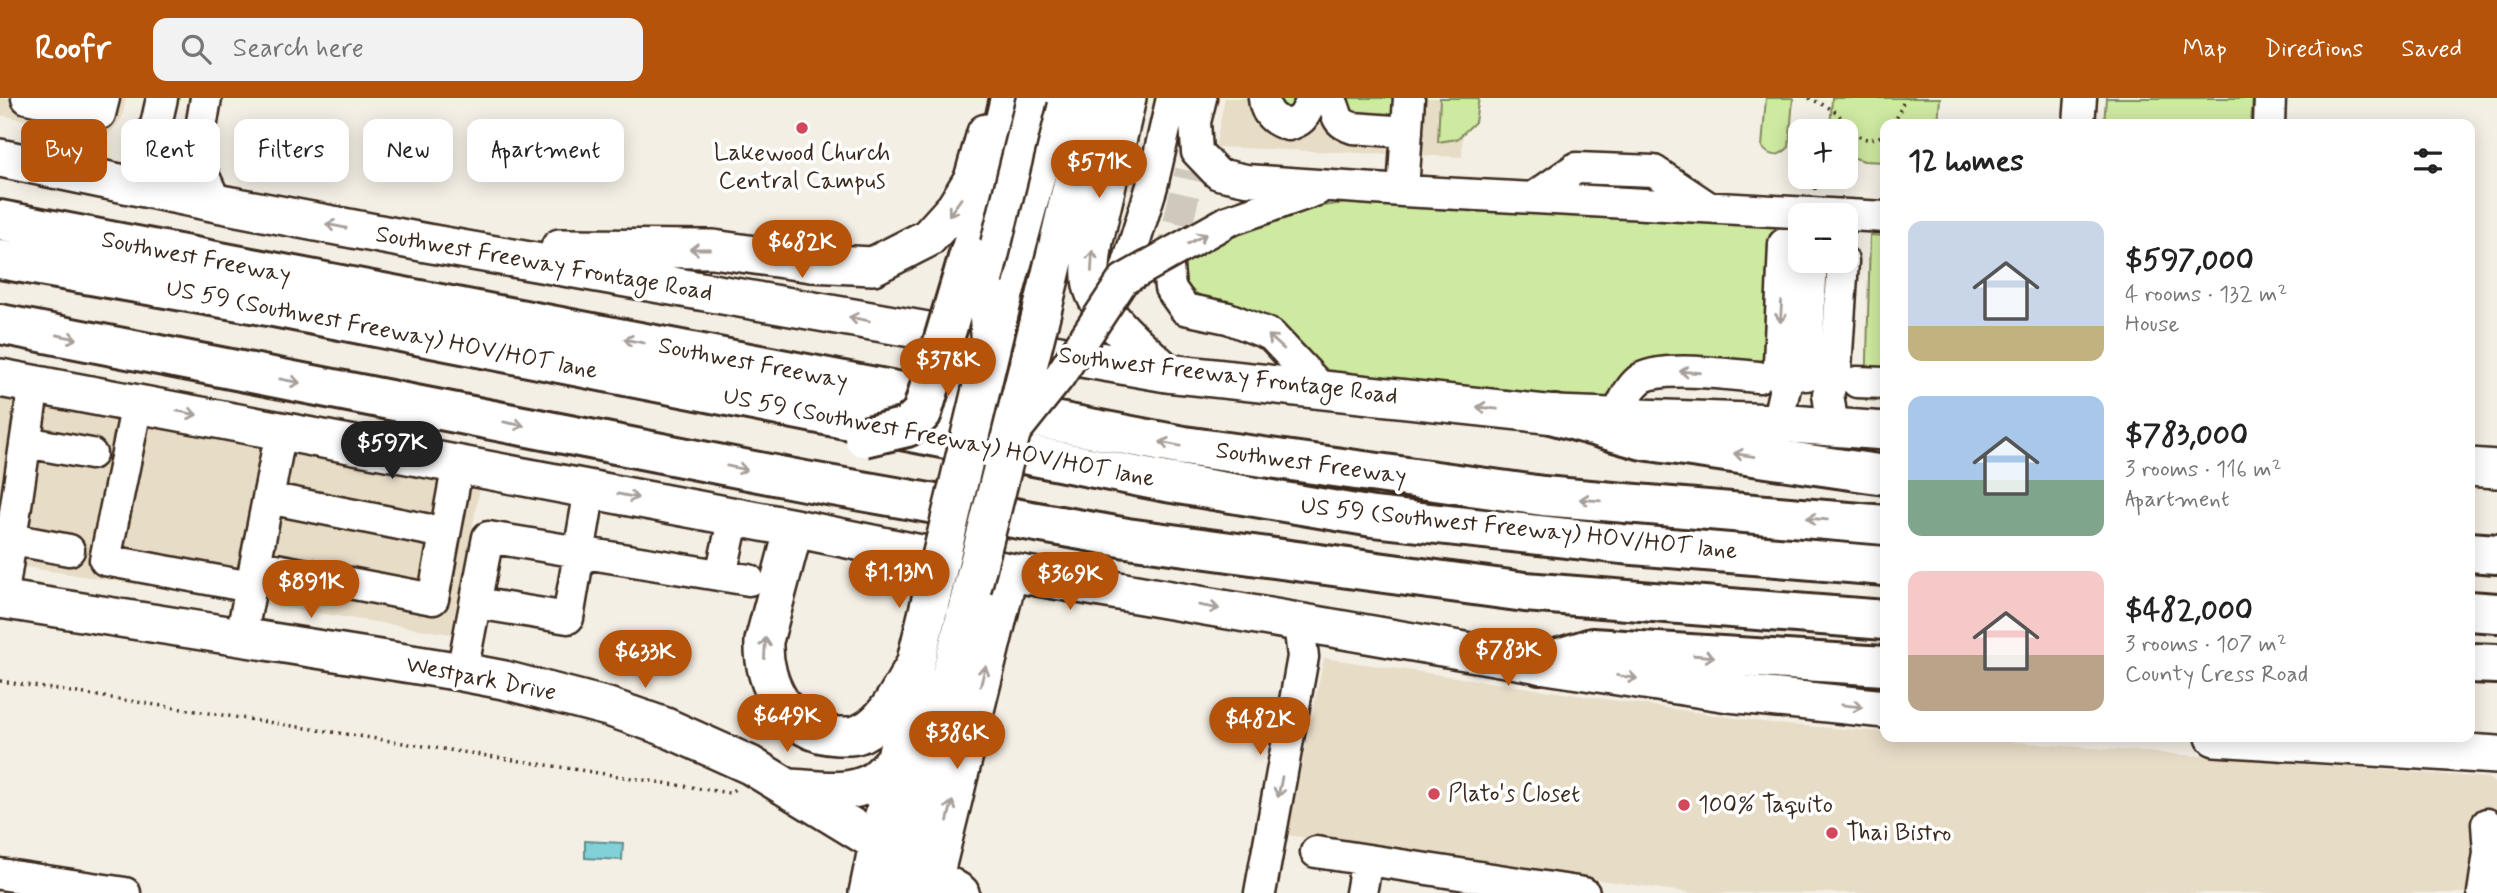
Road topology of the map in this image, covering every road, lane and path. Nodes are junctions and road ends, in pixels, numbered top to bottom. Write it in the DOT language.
graph roads {
  1 [pos="27,98"];
  2 [pos="104,98"];
  3 [pos="162,98"];
  4 [pos="206,98"];
  5 [pos="995,98"];
  6 [pos="1010,98"];
  7 [pos="1127,98"];
  8 [pos="1172,98"];
  9 [pos="1201,98"];
  10 [pos="1264,98"];
  11 [pos="1316,98"];
  12 [pos="1329,98"];
  13 [pos="1409,98"];
  14 [pos="1809,98"];
  15 [pos="1905,98"];
  16 [pos="2081,98"];
  17 [pos="2270,98"];
  18 [pos="1066,102"];
  19 [pos="1896,119"];
  20 [pos="2079,119"];
  21 [pos="2269,119"];
  22 [pos="1407,132"];
  23 [pos="1880,136"];
  24 [pos="0,158"];
  25 [pos="1329,186"];
  26 [pos="142,188"];
  27 [pos="1403,191"];
  28 [pos="216,203"];
  29 [pos="1788,212"];
  30 [pos="1858,216"];
  31 [pos="1880,217"];
  32 [pos="0,220"];
  33 [pos="427,243"];
  34 [pos="1784,244"];
  35 [pos="0,259"];
  36 [pos="1811,273"];
  37 [pos="1842,273"];
  38 [pos="0,275"];
  39 [pos="1148,276"];
  40 [pos="0,324"];
  41 [pos="1167,373"];
  42 [pos="17,381"];
  43 [pos="1323,390"];
  44 [pos="1802,392"];
  45 [pos="137,404"];
  46 [pos="1555,415"];
  47 [pos="1616,417"];
  48 [pos="1777,423"];
  49 [pos="1880,429"];
  50 [pos="281,431"];
  51 [pos="864,437"];
  52 [pos="26,442"];
  53 [pos="1007,450"];
  54 [pos="91,454"];
  55 [pos="965,457"];
  56 [pos="458,464"];
  57 [pos="2475,467"];
  58 [pos="2497,469"];
  59 [pos="1880,474"];
  60 [pos="590,489"];
  61 [pos="268,498"];
  62 [pos="734,516"];
  63 [pos="1880,525"];
  64 [pos="794,528"];
  65 [pos="445,533"];
  66 [pos="11,539"];
  67 [pos="69,550"];
  68 [pos="579,552"];
  69 [pos="1880,566"];
  70 [pos="1009,572"];
  71 [pos="1880,572"];
  72 [pos="253,576"];
  73 [pos="1,600"];
  74 [pos="476,603"];
  75 [pos="1880,620"];
  76 [pos="1299,623"];
  77 [pos="241,638"];
  78 [pos="917,660"];
  79 [pos="1540,664"];
  80 [pos="1880,666"];
  81 [pos="462,672"];
  82 [pos="0,681"];
  83 [pos="1880,708"];
  84 [pos="2293,742"];
  85 [pos="2497,755"];
  86 [pos="897,758"];
  87 [pos="773,780"];
  88 [pos="2487,824"];
  89 [pos="1316,852"];
  90 [pos="1367,860"];
  91 [pos="0,874"];
  92 [pos="918,877"];
  93 [pos="125,893"];
  94 [pos="869,893"];
  95 [pos="1260,893"];
  96 [pos="1362,893"];
  97 [pos="1584,893"];
  98 [pos="2483,893"];
  1 -- 2 [label="street"];
  3 -- 26 [label="street"];
  4 -- 28 [label="street"];
  5 -- 33 [label="main road, one-way"];
  6 -- 51 [label="highway, bridge"];
  41 -- 7 [label="main road, one-way"];
  8 -- 39 [label="street"];
  9 -- 25 [label="street"];
  10 -- 11 [label="street"];
  12 -- 22 [label="street"];
  13 -- 22 [label="street"];
  14 -- 23 [label="path"];
  15 -- 19 [label="path"];
  16 -- 20 [label="street"];
  17 -- 21 [label="street"];
  18 -- 53 [label="main road, bridge"];
  18 -- 55 [label="main road, bridge"];
  22 -- 27 [label="street"];
  24 -- 26 [label="main road, Southwest Freeway Frontage Road"];
  25 -- 27 [label="street"];
  39 -- 25 [label="street, one-way, bridge"];
  26 -- 28 [label="main road, Southwest Freeway Frontage Road"];
  27 -- 29 [label="street"];
  33 -- 28 [label="main road, Southwest Freeway Frontage Road, one-way"];
  30 -- 31 [label="street"];
  63 -- 32 [label="highway, Southwest Freeway, one-way"];
  41 -- 33 [label="main road, Southwest Freeway Frontage Road, one-way"];
  34 -- 44 [label="street, one-way"];
  35 -- 69 [label="highway, US 59 (Southwest Freeway) HOV/HOT lane"];
  36 -- 44 [label="street"];
  37 -- 44 [label="street"];
  38 -- 51 [label="highway"];
  43 -- 39 [label="street, one-way"];
  39 -- 53 [label="street, bridge"];
  40 -- 75 [label="highway, one-way"];
  41 -- 43 [label="main road, Southwest Freeway Frontage Road"];
  42 -- 45 [label="main road"];
  42 -- 52 [label="street"];
  46 -- 43 [label="main road, Southwest Freeway Frontage Road, one-way"];
  44 -- 47 [label="street, one-way"];
  44 -- 48 [label="main road, Southwest Freeway Frontage Road"];
  44 -- 48 [label="street"];
  44 -- 49 [label="main road, Southwest Freeway Frontage Road"];
  45 -- 50 [label="main road, one-way"];
  45 -- 72 [label="street"];
  46 -- 47 [label="main road, Southwest Freeway Frontage Road"];
  59 -- 46 [label="highway, one-way"];
  47 -- 48 [label="main road, Southwest Freeway Frontage Road"];
  50 -- 56 [label="main road"];
  50 -- 61 [label="street"];
  51 -- 55 [label="highway, bridge"];
  52 -- 54 [label="street"];
  52 -- 66 [label="street"];
  53 -- 55 [label="highway"];
  53 -- 71 [label="highway"];
  53 -- 92 [label="main road, bridge"];
  55 -- 78 [label="main road, bridge"];
  56 -- 60 [label="main road"];
  56 -- 65 [label="street"];
  57 -- 58 [label="main road"];
  60 -- 62 [label="main road, one-way"];
  60 -- 68 [label="street"];
  61 -- 65 [label="street"];
  61 -- 72 [label="street"];
  62 -- 64 [label="main road"];
  62 -- 68 [label="street"];
  64 -- 70 [label="main road"];
  78 -- 64 [label="main road, one-way"];
  65 -- 72 [label="street"];
  66 -- 67 [label="street"];
  66 -- 73 [label="street"];
  68 -- 74 [label="street"];
  68 -- 74 [label="street"];
  70 -- 76 [label="main road, one-way"];
  92 -- 70 [label="main road, one-way"];
  72 -- 77 [label="street"];
  73 -- 77 [label="main road, Westpark Drive"];
  74 -- 81 [label="street"];
  76 -- 79 [label="main road"];
  76 -- 95 [label="street, one-way"];
  77 -- 81 [label="main road, Westpark Drive"];
  78 -- 86 [label="main road"];
  79 -- 80 [label="highway, one-way"];
  79 -- 83 [label="main road, one-way"];
  81 -- 87 [label="main road, Westpark Drive"];
  82 -- 87 [label="path"];
  84 -- 85 [label="main road"];
  86 -- 87 [label="main road"];
  86 -- 92 [label="main road"];
  87 -- 92 [label="main road, Westpark Drive"];
  88 -- 98 [label="street"];
  89 -- 90 [label="street"];
  90 -- 96 [label="street"];
  90 -- 97 [label="street"];
  91 -- 93 [label="street"];
  92 -- 94 [label="main road"];
}
